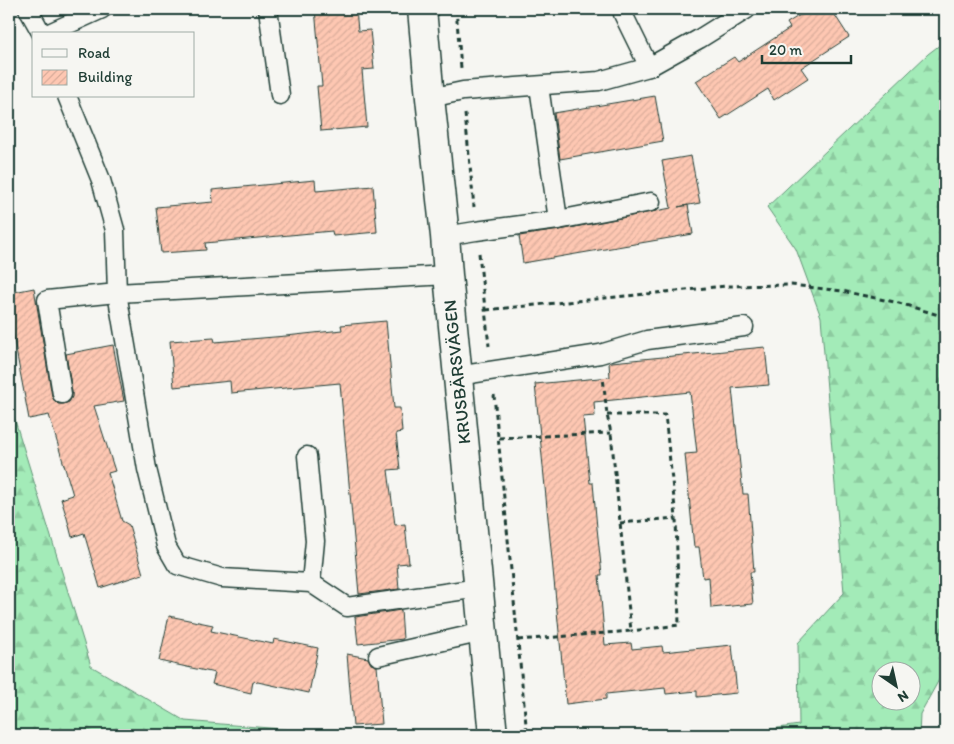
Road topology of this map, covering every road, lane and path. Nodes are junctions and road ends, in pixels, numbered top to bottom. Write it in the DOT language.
graph roads {
  1 [pos="28,9"];
  2 [pos="102,9"];
  3 [pos="268,9"];
  4 [pos="422,9"];
  5 [pos="623,9"];
  6 [pos="747,9"];
  7 [pos="41,32"];
  8 [pos="51,32"];
  9 [pos="649,67"];
  10 [pos="539,86"];
  11 [pos="280,94"];
  12 [pos="68,98"];
  13 [pos="430,98"];
  14 [pos="651,202"];
  15 [pos="558,220"];
  16 [pos="445,236"];
  17 [pos="448,275"];
  18 [pos="117,293"];
  19 [pos="486,310"];
  20 [pos="945,317"];
  21 [pos="744,327"];
  22 [pos="600,354"];
  23 [pos="457,376"];
  24 [pos="62,394"];
  25 [pos="607,416"];
  26 [pos="611,433"];
  27 [pos="499,438"];
  28 [pos="307,456"];
  29 [pos="676,518"];
  30 [pos="620,523"];
  31 [pos="311,584"];
  32 [pos="479,588"];
  33 [pos="631,631"];
  34 [pos="483,632"];
  35 [pos="518,640"];
  36 [pos="378,656"];
  37 [pos="494,735"];
  1 -- 7 [label="lane"];
  2 -- 8 [label="lane"];
  3 -- 11 [label="lane"];
  4 -- 13 [label="street, KRUSBÄRSVÄGEN"];
  5 -- 9 [label="lane"];
  6 -- 9 [label="lane"];
  9 -- 10 [label="lane"];
  10 -- 13 [label="lane"];
  10 -- 15 [label="lane"];
  12 -- 18 [label="lane"];
  13 -- 16 [label="street, KRUSBÄRSVÄGEN"];
  14 -- 15 [label="lane"];
  15 -- 16 [label="lane"];
  16 -- 17 [label="street, KRUSBÄRSVÄGEN"];
  17 -- 18 [label="lane"];
  17 -- 23 [label="street, KRUSBÄRSVÄGEN"];
  18 -- 24 [label="lane"];
  18 -- 31 [label="lane"];
  19 -- 20 [label="path"];
  21 -- 22 [label="lane"];
  22 -- 23 [label="lane"];
  22 -- 25 [label="path"];
  23 -- 32 [label="street, KRUSBÄRSVÄGEN"];
  25 -- 26 [label="path"];
  25 -- 29 [label="path"];
  26 -- 27 [label="path"];
  26 -- 30 [label="path"];
  28 -- 31 [label="lane"];
  29 -- 30 [label="path"];
  29 -- 33 [label="path"];
  30 -- 33 [label="path"];
  31 -- 32 [label="lane"];
  32 -- 34 [label="street, KRUSBÄRSVÄGEN"];
  33 -- 35 [label="path"];
  34 -- 36 [label="lane"];
  34 -- 37 [label="street, KRUSBÄRSVÄGEN"];
}
